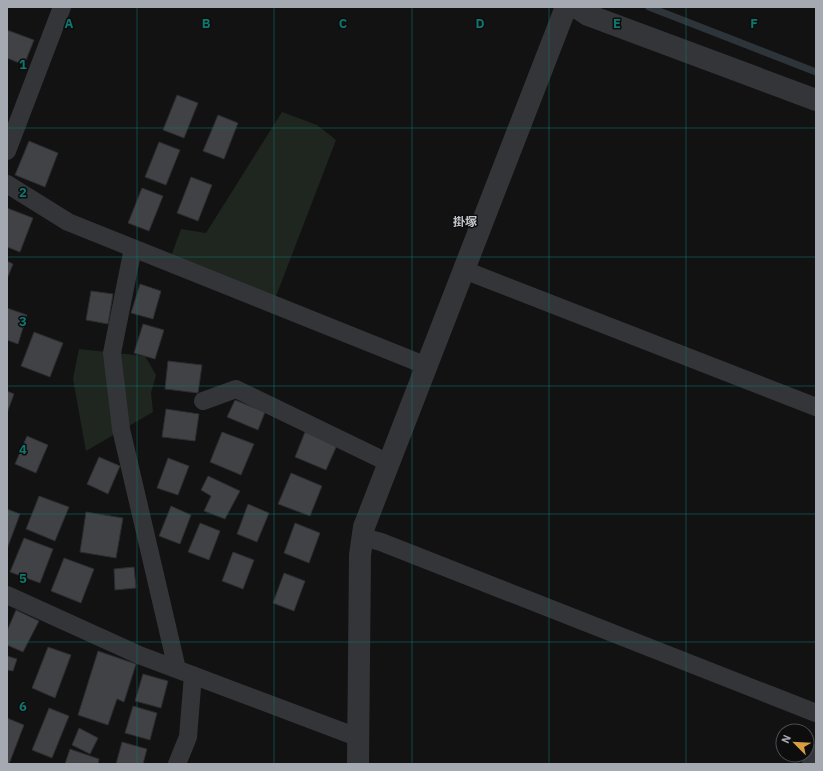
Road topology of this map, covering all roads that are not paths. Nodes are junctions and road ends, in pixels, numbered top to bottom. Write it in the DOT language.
graph roads {
  1 [pos="62,7"];
  2 [pos="566,7"];
  3 [pos="576,7"];
  4 [pos="816,100"];
  5 [pos="7,151"];
  6 [pos="7,184"];
  7 [pos="133,248"];
  8 [pos="464,270"];
  9 [pos="427,366"];
  10 [pos="203,401"];
  11 [pos="816,407"];
  12 [pos="389,462"];
  13 [pos="363,537"];
  14 [pos="7,595"];
  15 [pos="185,672"];
  16 [pos="816,713"];
  17 [pos="357,738"];
  18 [pos="816,753"];
  19 [pos="177,764"];
  20 [pos="358,764"];
  21 [pos="812,764"];
  1 -- 5 [label="street"];
  2 -- 8 [label="street"];
  3 -- 4 [label="street"];
  6 -- 7 [label="street"];
  7 -- 9 [label="street"];
  7 -- 15 [label="street"];
  8 -- 9 [label="street"];
  8 -- 11 [label="street"];
  9 -- 12 [label="street"];
  10 -- 12 [label="street"];
  12 -- 13 [label="street"];
  13 -- 16 [label="street"];
  13 -- 17 [label="street"];
  14 -- 15 [label="street"];
  15 -- 17 [label="street"];
  15 -- 19 [label="street"];
  17 -- 20 [label="street"];
  18 -- 21 [label="street"];
}
